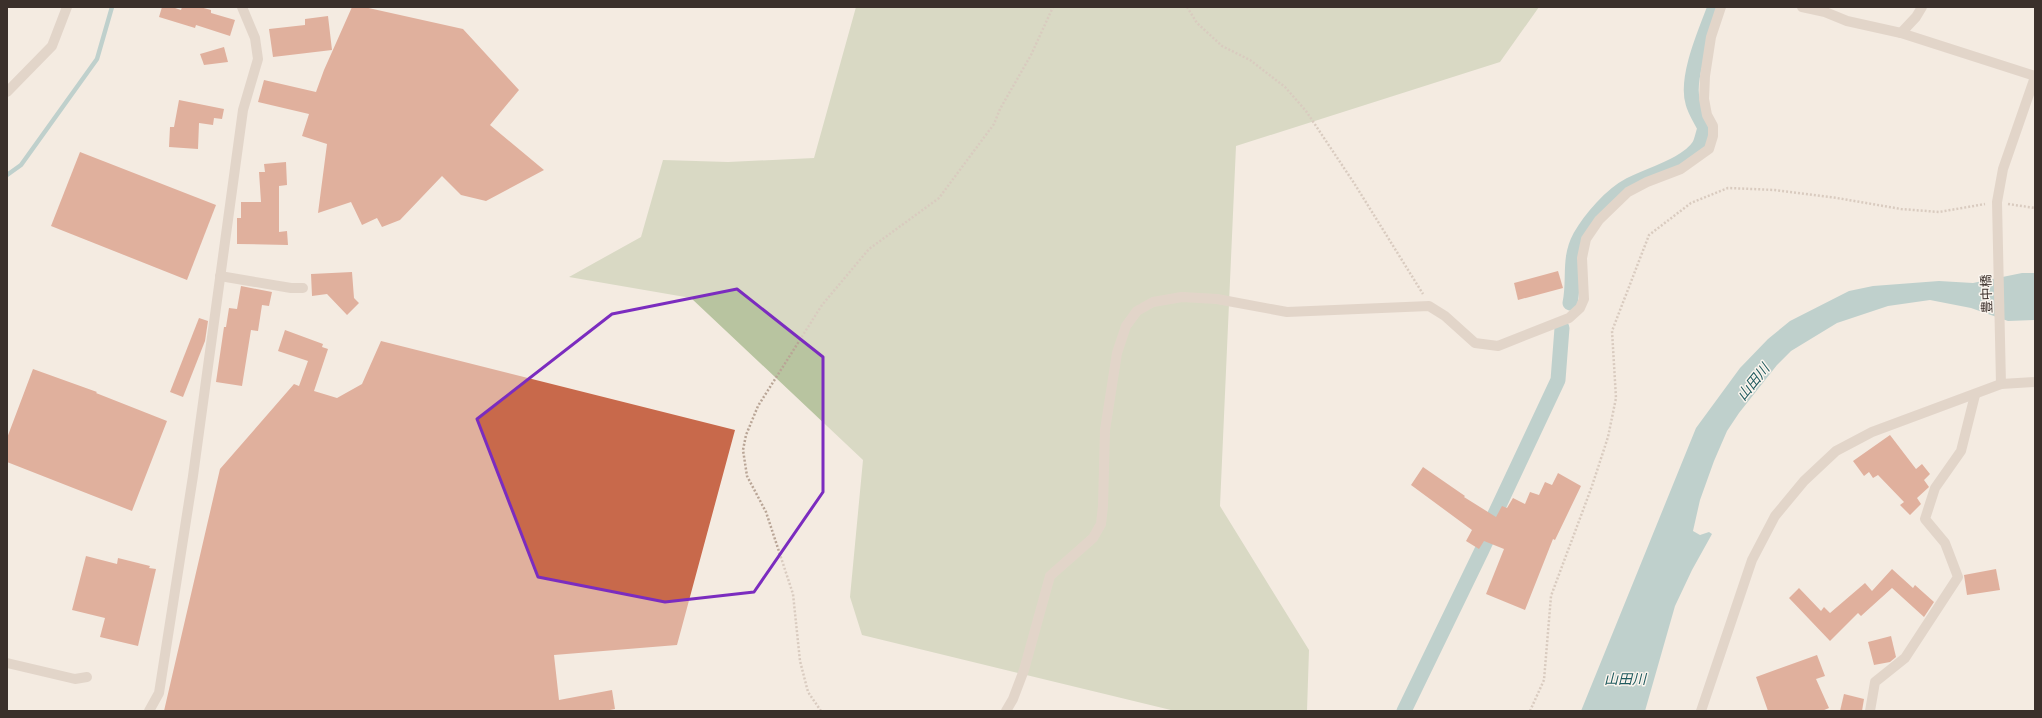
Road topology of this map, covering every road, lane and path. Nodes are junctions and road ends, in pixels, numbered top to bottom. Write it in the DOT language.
graph roads {
  1 [pos="67,7"];
  2 [pos="242,7"];
  3 [pos="1053,7"];
  4 [pos="1187,7"];
  5 [pos="1721,7"];
  6 [pos="1802,7"];
  7 [pos="1922,7"];
  8 [pos="1901,32"];
  9 [pos="2035,77"];
  10 [pos="7,92"];
  11 [pos="1997,202"];
  12 [pos="2035,208"];
  13 [pos="220,276"];
  14 [pos="303,288"];
  15 [pos="1430,306"];
  16 [pos="2001,379"];
  17 [pos="2035,382"];
  18 [pos="1975,394"];
  19 [pos="7,663"];
  20 [pos="87,676"];
  21 [pos="149,711"];
  22 [pos="821,711"];
  23 [pos="1006,711"];
  24 [pos="1530,711"];
  25 [pos="1701,711"];
  26 [pos="1870,711"];
  1 -- 10 [label="street"];
  2 -- 13 [label="street"];
  3 -- 22 [label="path"];
  4 -- 15 [label="path"];
  5 -- 15 [label="street"];
  6 -- 8 [label="street"];
  7 -- 8 [label="street"];
  8 -- 9 [label="street"];
  9 -- 11 [label="street, 豊中橋"];
  11 -- 12 [label="path"];
  11 -- 16 [label="street, 豊中橋"];
  11 -- 24 [label="path"];
  13 -- 14 [label="street"];
  13 -- 21 [label="street"];
  15 -- 23 [label="street"];
  16 -- 17 [label="street"];
  16 -- 18 [label="street"];
  18 -- 25 [label="street"];
  18 -- 26 [label="street"];
  19 -- 20 [label="street"];
}
